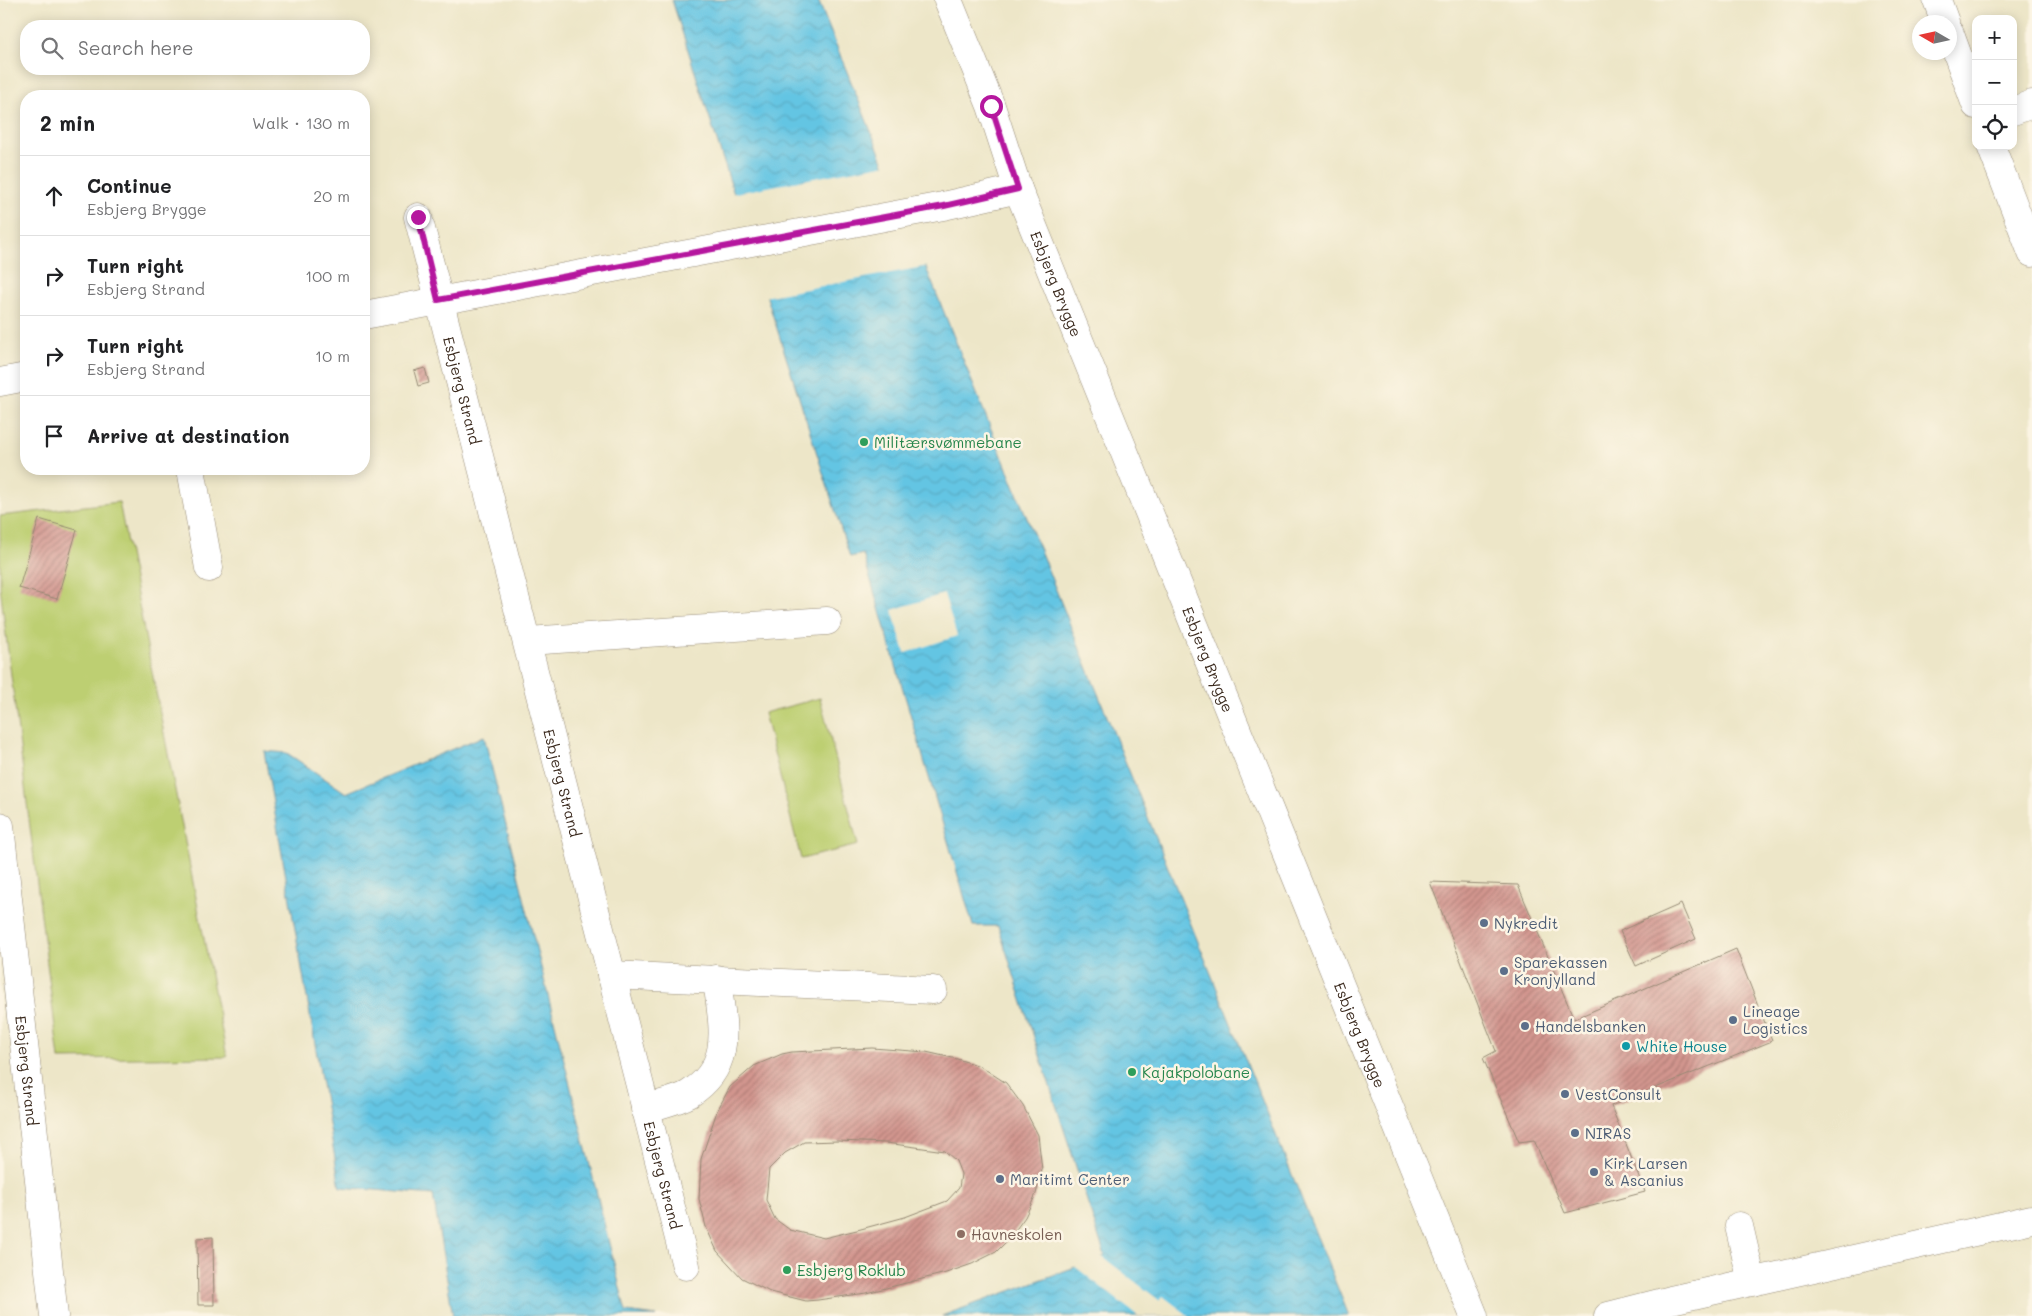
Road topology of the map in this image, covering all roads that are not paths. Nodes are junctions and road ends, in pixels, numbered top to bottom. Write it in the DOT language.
graph roads {
  1 [pos="948,0"];
  2 [pos="1937,0"];
  3 [pos="1942,15"];
  4 [pos="1957,53"];
  5 [pos="1972,94"];
  6 [pos="2032,104"];
  7 [pos="2017,110"];
  8 [pos="1993,150"];
  9 [pos="1018,189"];
  10 [pos="418,217"];
  11 [pos="2032,253"];
  12 [pos="438,300"];
  13 [pos="370,314"];
  14 [pos="20,378"];
  15 [pos="0,382"];
  16 [pos="192,475"];
  17 [pos="209,568"];
  18 [pos="827,620"];
  19 [pos="528,641"];
  20 [pos="0,826"];
  21 [pos="8,970"];
  22 [pos="612,975"];
  23 [pos="717,980"];
  24 [pos="933,990"];
  25 [pos="645,1108"];
  26 [pos="2032,1219"];
  27 [pos="1739,1226"];
  28 [pos="686,1266"];
  29 [pos="1752,1282"];
  30 [pos="1674,1308"];
  31 [pos="54,1316"];
  32 [pos="1474,1316"];
  33 [pos="1608,1316"];
  1 -- 9 [label="street, Esbjerg Brygge"];
  2 -- 3 [label="street"];
  4 -- 5 [label="street"];
  6 -- 7 [label="street"];
  8 -- 11 [label="street"];
  9 -- 12 [label="street"];
  9 -- 32 [label="street, Esbjerg Brygge"];
  10 -- 12 [label="street, Esbjerg Strand"];
  12 -- 13 [label="street"];
  12 -- 19 [label="street, Esbjerg Strand"];
  14 -- 15 [label="street"];
  16 -- 17 [label="street"];
  18 -- 19 [label="street"];
  19 -- 22 [label="street, Esbjerg Strand"];
  20 -- 21 [label="street, Esbjerg Strand"];
  21 -- 31 [label="street, Esbjerg Strand"];
  22 -- 23 [label="street"];
  22 -- 25 [label="street, Esbjerg Strand"];
  23 -- 24 [label="street"];
  23 -- 25 [label="street"];
  25 -- 28 [label="street, Esbjerg Strand"];
  26 -- 29 [label="street"];
  27 -- 29 [label="street"];
  29 -- 30 [label="street"];
  30 -- 33 [label="street"];
}
